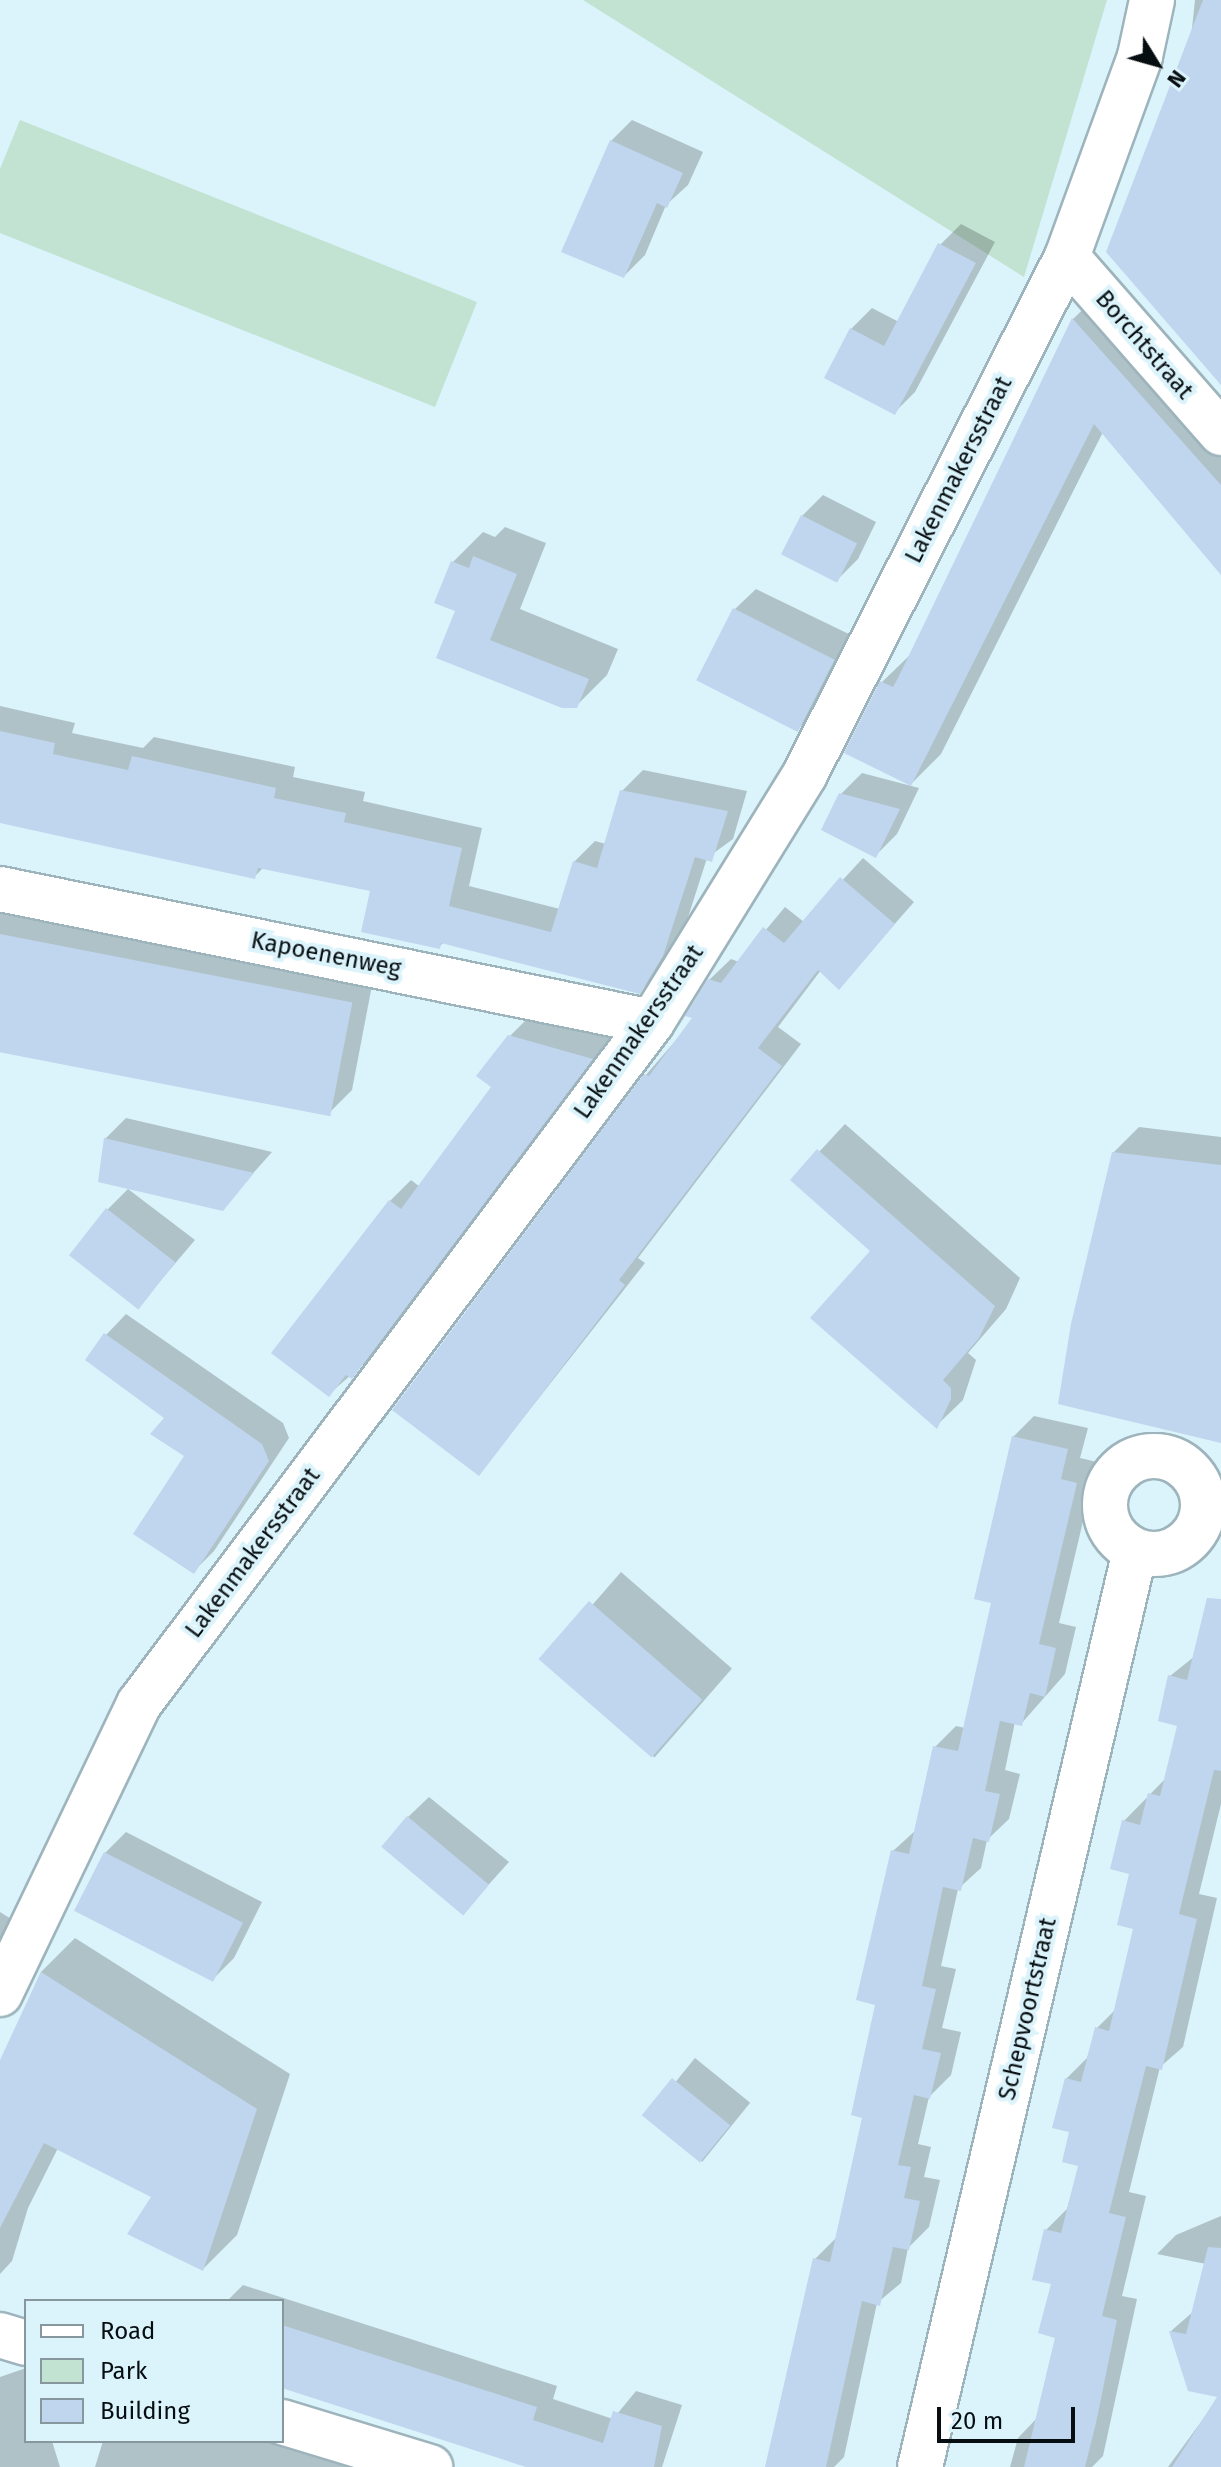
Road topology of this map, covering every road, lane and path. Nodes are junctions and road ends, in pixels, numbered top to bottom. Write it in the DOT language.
graph roads {
  1 [pos="1152,0"];
  2 [pos="1067,257"];
  3 [pos="1221,433"];
  4 [pos="0,889"];
  5 [pos="652,1022"];
  6 [pos="1212,1520"];
  7 [pos="1135,1551"];
  8 [pos="0,1994"];
  9 [pos="0,2335"];
  10 [pos="24,2342"];
  11 [pos="284,2423"];
  12 [pos="430,2467"];
  13 [pos="920,2467"];
  1 -- 2 [label="street, Lakenmakersstraat"];
  2 -- 3 [label="street, Borchtstraat"];
  2 -- 5 [label="street, Lakenmakersstraat"];
  4 -- 5 [label="street, Kapoenenweg"];
  5 -- 8 [label="street, Lakenmakersstraat"];
  6 -- 7 [label="street"];
  6 -- 7 [label="street"];
  7 -- 13 [label="street, Schepvoortstraat"];
  9 -- 10 [label="street"];
  11 -- 12 [label="street"];
}
